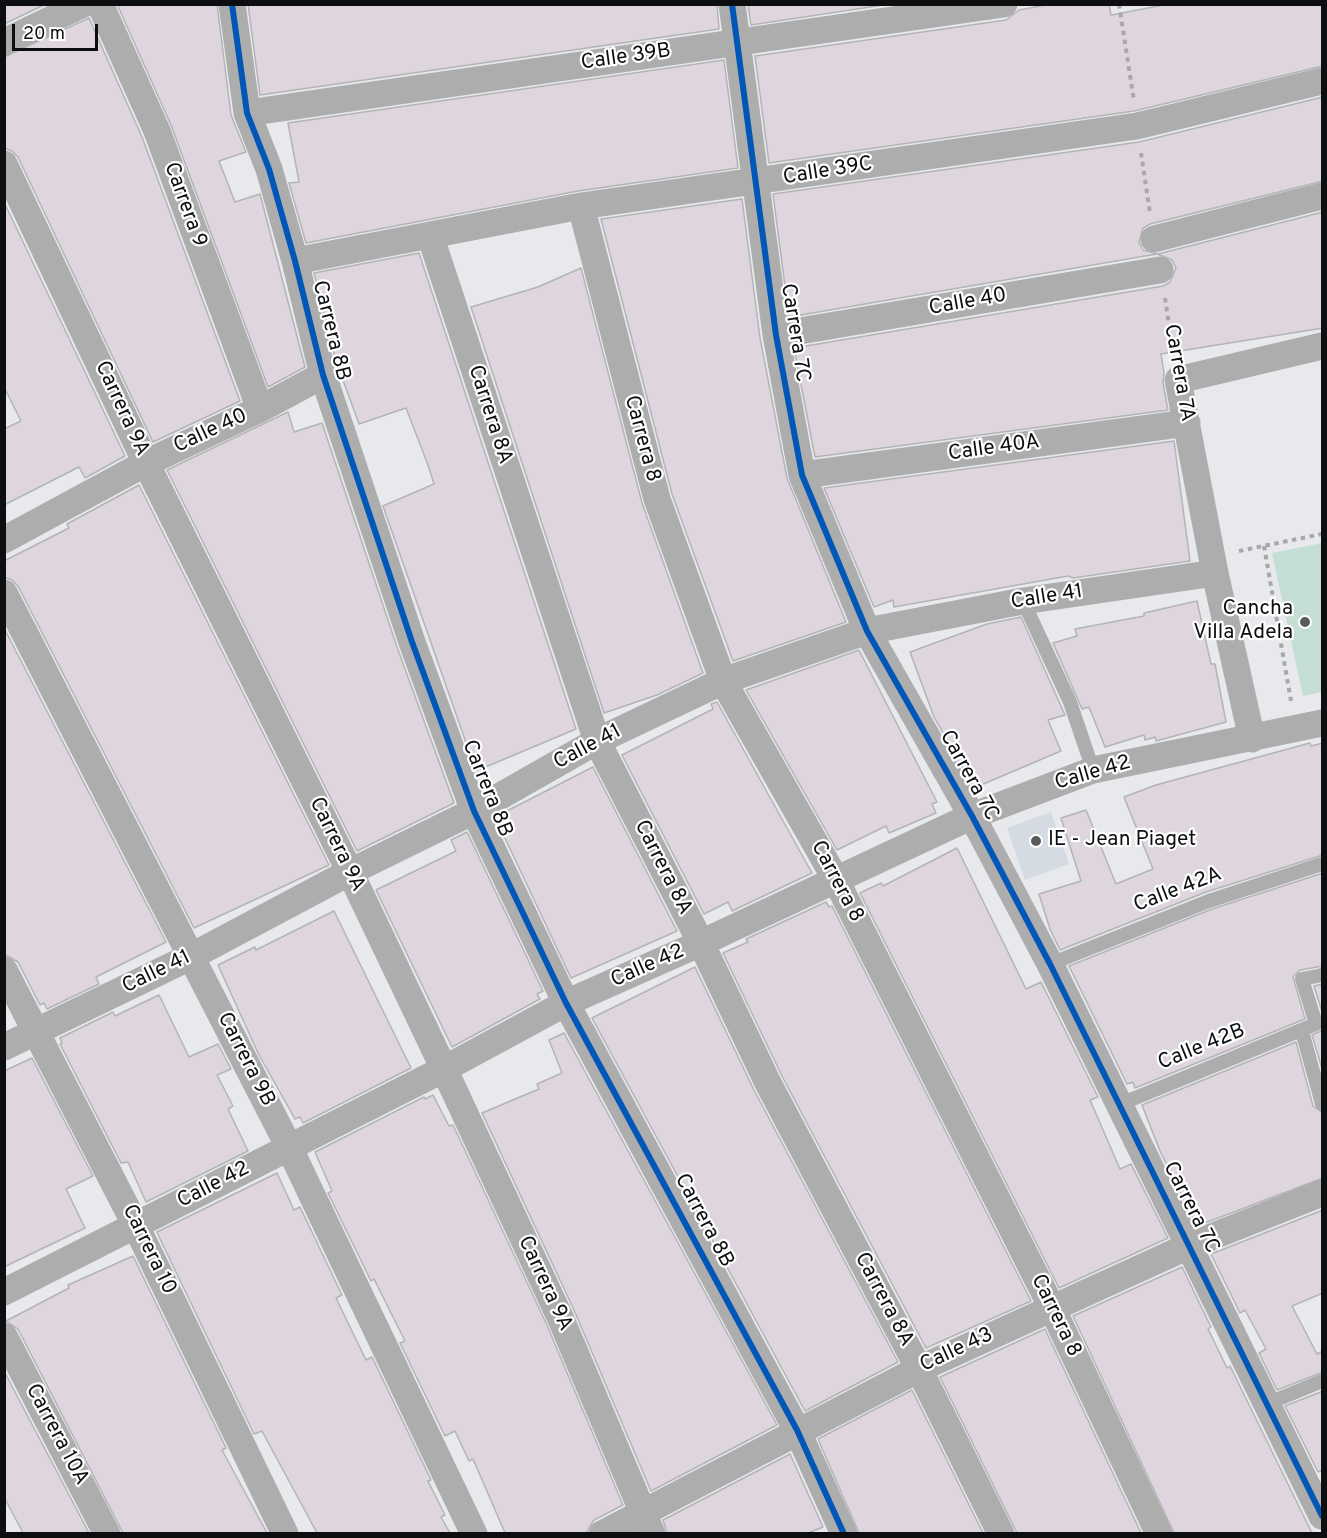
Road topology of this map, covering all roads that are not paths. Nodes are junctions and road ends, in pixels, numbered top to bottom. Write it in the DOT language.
graph roads {
  1 [pos="83,4"];
  2 [pos="100,4"];
  3 [pos="232,4"];
  4 [pos="732,4"];
  5 [pos="1004,4"];
  6 [pos="4,42"];
  7 [pos="738,42"];
  8 [pos="1323,81"];
  9 [pos="247,113"];
  10 [pos="4,164"];
  11 [pos="754,183"];
  12 [pos="1323,196"];
  13 [pos="581,206"];
  14 [pos="430,235"];
  15 [pos="1154,239"];
  16 [pos="296,261"];
  17 [pos="1160,270"];
  18 [pos="776,335"];
  19 [pos="1323,346"];
  20 [pos="323,375"];
  21 [pos="260,409"];
  22 [pos="1187,423"];
  23 [pos="146,463"];
  24 [pos="802,474"];
  25 [pos="4,540"];
  26 [pos="1213,565"];
  27 [pos="4,593"];
  28 [pos="1023,601"];
  29 [pos="867,631"];
  30 [pos="723,681"];
  31 [pos="1323,723"];
  32 [pos="1252,739"];
  33 [pos="597,741"];
  34 [pos="1093,770"];
  35 [pos="474,811"];
  36 [pos="972,816"];
  37 [pos="1323,864"];
  38 [pos="350,872"];
  39 [pos="835,878"];
  40 [pos="700,943"];
  41 [pos="192,956"];
  42 [pos="1050,964"];
  43 [pos="4,970"];
  44 [pos="1323,975"];
  45 [pos="566,1003"];
  46 [pos="1302,1030"];
  47 [pos="37,1031"];
  48 [pos="4,1047"];
  49 [pos="444,1069"];
  50 [pos="1322,1104"];
  51 [pos="1118,1105"];
  52 [pos="289,1147"];
  53 [pos="1323,1193"];
  54 [pos="136,1226"];
  55 [pos="1191,1245"];
  56 [pos="4,1292"];
  57 [pos="1052,1308"];
  58 [pos="4,1336"];
  59 [pos="919,1369"];
  60 [pos="1323,1381"];
  61 [pos="1269,1403"];
  62 [pos="797,1430"];
  63 [pos="1323,1516"];
  64 [pos="649,1523"];
  65 [pos="107,1533"];
  66 [pos="285,1533"];
  67 [pos="474,1533"];
  68 [pos="602,1533"];
  69 [pos="844,1533"];
  70 [pos="1001,1533"];
  71 [pos="1159,1533"];
  1 -- 6 [label="street"];
  2 -- 21 [label="street, Carrera 9"];
  3 -- 9 [label="street, Carrera 8B"];
  4 -- 7 [label="street, Carrera 7C"];
  5 -- 7 [label="street, Calle 39B"];
  7 -- 9 [label="street, Calle 39B"];
  7 -- 11 [label="street, Carrera 7C"];
  8 -- 11 [label="street, Calle 39C"];
  9 -- 16 [label="street, Carrera 8B"];
  10 -- 23 [label="street, Carrera 9A"];
  11 -- 13 [label="street, Calle 39C"];
  11 -- 18 [label="street, Carrera 7C"];
  12 -- 15 [label="street"];
  13 -- 14 [label="street, Calle 39C"];
  13 -- 30 [label="street, Carrera 8"];
  14 -- 16 [label="street, Calle 39C"];
  14 -- 33 [label="street, Carrera 8A"];
  16 -- 20 [label="street, Carrera 8B"];
  17 -- 18 [label="street, Calle 40"];
  18 -- 24 [label="street, Carrera 7C"];
  19 -- 22 [label="street, Carrera 7A"];
  20 -- 21 [label="street, Calle 40"];
  20 -- 35 [label="street, Carrera 8B"];
  21 -- 23 [label="street, Calle 40"];
  22 -- 24 [label="street, Calle 40A"];
  22 -- 26 [label="street, Carrera 7A"];
  23 -- 25 [label="street, Calle 40"];
  23 -- 38 [label="street, Carrera 9A"];
  24 -- 29 [label="street, Carrera 7C"];
  26 -- 28 [label="street, Calle 41"];
  26 -- 32 [label="street, Carrera 7A"];
  27 -- 41 [label="street, Carrera 9B"];
  28 -- 29 [label="street, Calle 41"];
  28 -- 34 [label="lane"];
  29 -- 30 [label="street, Calle 41"];
  29 -- 36 [label="street, Carrera 7C"];
  30 -- 33 [label="street, Calle 41"];
  30 -- 39 [label="street, Carrera 8"];
  31 -- 32 [label="street, Calle 42"];
  32 -- 34 [label="street, Calle 42"];
  33 -- 35 [label="street, Calle 41"];
  33 -- 40 [label="street, Carrera 8A"];
  34 -- 36 [label="street, Calle 42"];
  35 -- 38 [label="street, Calle 41"];
  35 -- 45 [label="street, Carrera 8B"];
  36 -- 39 [label="street, Calle 42"];
  36 -- 42 [label="street, Carrera 7C"];
  37 -- 42 [label="lane, Calle 42A"];
  38 -- 41 [label="street, Calle 41"];
  38 -- 49 [label="street, Carrera 9A"];
  39 -- 40 [label="street, Calle 42"];
  39 -- 57 [label="street, Carrera 8"];
  40 -- 45 [label="street, Calle 42"];
  40 -- 59 [label="street, Carrera 8A"];
  41 -- 47 [label="street, Calle 41"];
  41 -- 52 [label="street, Carrera 9B"];
  42 -- 51 [label="street, Carrera 7C"];
  43 -- 47 [label="street, Carrera 10"];
  44 -- 46 [label="lane"];
  45 -- 49 [label="street, Calle 42"];
  45 -- 62 [label="street, Carrera 8B"];
  46 -- 50 [label="lane"];
  46 -- 51 [label="lane, Calle 42B"];
  47 -- 48 [label="street, Calle 41"];
  47 -- 54 [label="street, Carrera 10"];
  49 -- 52 [label="street, Calle 42"];
  49 -- 64 [label="street, Carrera 9A"];
  51 -- 55 [label="street, Carrera 7C"];
  52 -- 54 [label="street, Calle 42"];
  52 -- 67 [label="street, Carrera 9B"];
  53 -- 55 [label="street, Calle 43"];
  54 -- 56 [label="street, Calle 42"];
  54 -- 66 [label="street, Carrera 10"];
  55 -- 57 [label="street, Calle 43"];
  55 -- 61 [label="street, Carrera 7C"];
  57 -- 59 [label="street, Calle 43"];
  57 -- 71 [label="street, Carrera 8"];
  58 -- 65 [label="street, Carrera 10A"];
  59 -- 62 [label="street, Calle 43"];
  59 -- 70 [label="street, Carrera 8A"];
  60 -- 61 [label="lane"];
  61 -- 63 [label="street, Carrera 7C"];
  62 -- 64 [label="street, Calle 43"];
  62 -- 69 [label="street, Carrera 8B"];
  64 -- 68 [label="street, Calle 43"];
}
